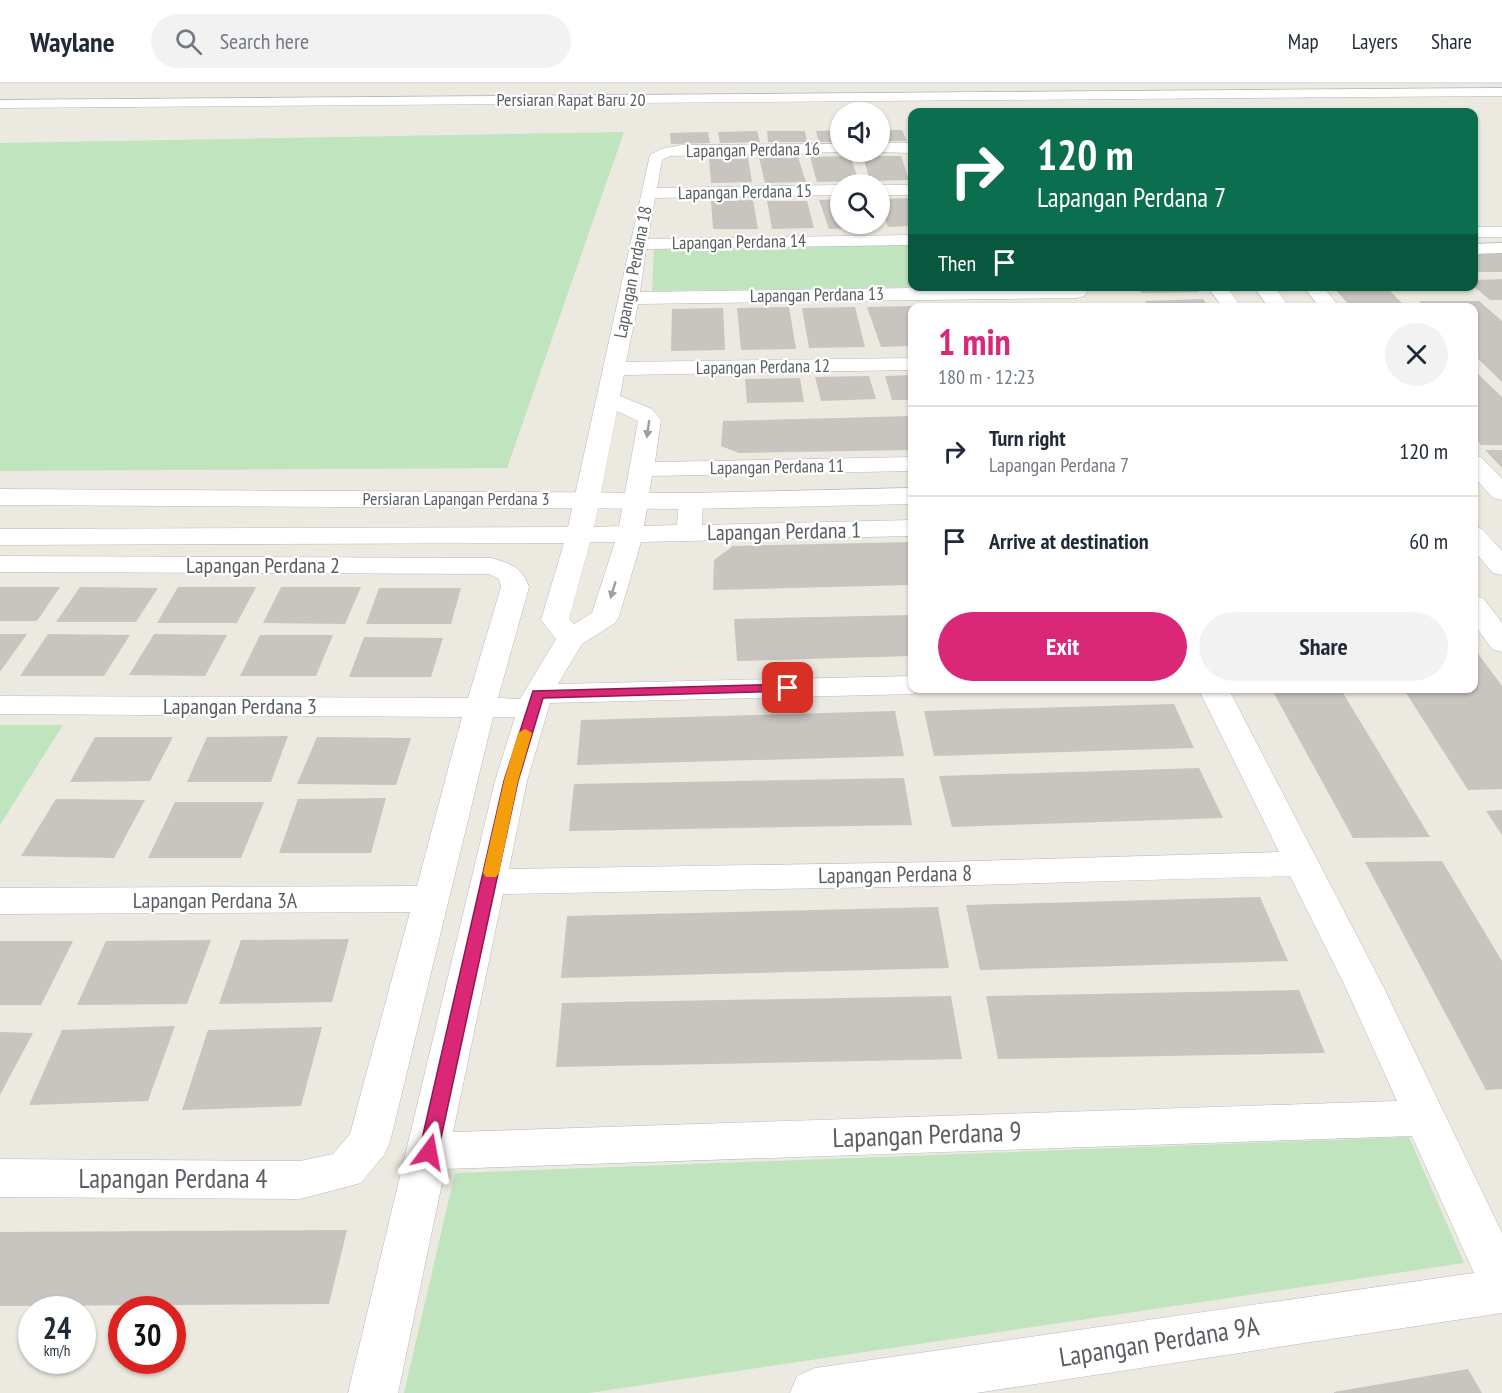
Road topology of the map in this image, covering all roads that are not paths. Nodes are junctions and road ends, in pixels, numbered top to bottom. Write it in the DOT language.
graph roads {
  1 [pos="603,84"];
  2 [pos="731,84"];
  3 [pos="1418,84"];
  4 [pos="1022,90"];
  5 [pos="107,91"];
  6 [pos="874,91"];
  7 [pos="1430,92"];
  8 [pos="1502,92"];
  9 [pos="1099,95"];
  10 [pos="732,99"];
  11 [pos="601,100"];
  12 [pos="0,104"];
  13 [pos="91,104"];
  14 [pos="1110,108"];
  15 [pos="830,148"];
  16 [pos="890,148"];
  17 [pos="908,148"];
  18 [pos="666,152"];
  19 [pos="830,190"];
  20 [pos="890,190"];
  21 [pos="908,190"];
  22 [pos="649,193"];
  23 [pos="1478,232"];
  24 [pos="1502,232"];
  25 [pos="908,240"];
  26 [pos="638,244"];
  27 [pos="1502,248"];
  28 [pos="1478,249"];
  29 [pos="916,291"];
  30 [pos="1220,291"];
  31 [pos="1267,291"];
  32 [pos="1316,291"];
  33 [pos="628,298"];
  34 [pos="1229,303"];
  35 [pos="1276,303"];
  36 [pos="1327,303"];
  37 [pos="908,364"];
  38 [pos="614,369"];
  39 [pos="606,398"];
  40 [pos="908,464"];
  41 [pos="1478,467"];
  42 [pos="642,469"];
  43 [pos="1502,493"];
  44 [pos="908,496"];
  45 [pos="0,497"];
  46 [pos="587,500"];
  47 [pos="636,501"];
  48 [pos="691,501"];
  49 [pos="908,528"];
  50 [pos="689,533"];
  51 [pos="630,534"];
  52 [pos="579,535"];
  53 [pos="0,537"];
  54 [pos="1478,540"];
  55 [pos="0,564"];
  56 [pos="1502,567"];
  57 [pos="1478,611"];
  58 [pos="571,638"];
  59 [pos="1502,643"];
  60 [pos="908,685"];
  61 [pos="1216,693"];
  62 [pos="535,701"];
  63 [pos="0,705"];
  64 [pos="480,708"];
  65 [pos="1302,863"];
  66 [pos="489,882"];
  67 [pos="430,899"];
  68 [pos="0,901"];
  69 [pos="1426,1118"];
  70 [pos="429,1152"];
  71 [pos="0,1178"];
  72 [pos="1502,1283"];
  73 [pos="1502,1291"];
  74 [pos="374,1393"];
  75 [pos="815,1393"];
  1 -- 11 [label="street"];
  2 -- 10 [label="street"];
  3 -- 7 [label="street"];
  4 -- 6 [label="street, Persiaran Rapat Baru 20"];
  4 -- 9 [label="street, Persiaran Rapat Baru 20"];
  5 -- 13 [label="street"];
  6 -- 10 [label="street, Persiaran Rapat Baru 20"];
  7 -- 8 [label="street, Persiaran Rapat Baru 20"];
  7 -- 9 [label="street, Persiaran Rapat Baru 20"];
  9 -- 14 [label="street"];
  10 -- 11 [label="street, Persiaran Rapat Baru 20"];
  11 -- 13 [label="street, Persiaran Rapat Baru 20"];
  12 -- 13 [label="street, Persiaran Rapat Baru 20"];
  15 -- 18 [label="street, Lapangan Perdana 16"];
  16 -- 17 [label="street"];
  18 -- 22 [label="street, Lapangan Perdana 18"];
  19 -- 22 [label="street, Lapangan Perdana 15"];
  20 -- 21 [label="street"];
  22 -- 26 [label="street, Lapangan Perdana 18"];
  23 -- 24 [label="street"];
  25 -- 26 [label="street, Lapangan Perdana 14"];
  26 -- 33 [label="street, Lapangan Perdana 18"];
  27 -- 28 [label="street"];
  29 -- 33 [label="street, Lapangan Perdana 13"];
  30 -- 34 [label="street"];
  31 -- 35 [label="street"];
  32 -- 36 [label="street"];
  33 -- 38 [label="street, Lapangan Perdana 18"];
  37 -- 38 [label="street, Lapangan Perdana 12"];
  38 -- 39 [label="street, Lapangan Perdana 18"];
  39 -- 42 [label="street, one-way"];
  39 -- 46 [label="street, Lapangan Perdana 18"];
  40 -- 42 [label="street, Lapangan Perdana 11"];
  41 -- 43 [label="street"];
  42 -- 47 [label="street"];
  44 -- 48 [label="street, Persiaran Lapangan Perdana 3"];
  45 -- 46 [label="street, Persiaran Lapangan Perdana 3"];
  46 -- 47 [label="street, Persiaran Lapangan Perdana 3"];
  46 -- 52 [label="street, Lapangan Perdana 18"];
  47 -- 48 [label="street, Persiaran Lapangan Perdana 3"];
  47 -- 51 [label="street"];
  48 -- 50 [label="street, Lapangan Perdana 1"];
  49 -- 50 [label="street, Lapangan Perdana 1"];
  50 -- 51 [label="street"];
  51 -- 52 [label="street"];
  51 -- 58 [label="street, one-way"];
  52 -- 53 [label="street"];
  52 -- 58 [label="street, Lapangan Perdana 18"];
  54 -- 56 [label="street"];
  55 -- 64 [label="street, Lapangan Perdana 2"];
  57 -- 59 [label="street"];
  58 -- 62 [label="street"];
  60 -- 62 [label="street, Lapangan Perdana 3"];
  61 -- 65 [label="street"];
  62 -- 64 [label="street, Lapangan Perdana 3"];
  62 -- 66 [label="street"];
  63 -- 64 [label="street, Lapangan Perdana 3"];
  64 -- 67 [label="street"];
  65 -- 66 [label="street, Lapangan Perdana 8"];
  65 -- 69 [label="street"];
  66 -- 70 [label="street"];
  67 -- 68 [label="street, Lapangan Perdana 3A"];
  67 -- 71 [label="street, Lapangan Perdana 4"];
  69 -- 70 [label="street, Lapangan Perdana 9"];
  69 -- 72 [label="street"];
  70 -- 74 [label="street"];
  73 -- 75 [label="street, Lapangan Perdana 9A"];
}
